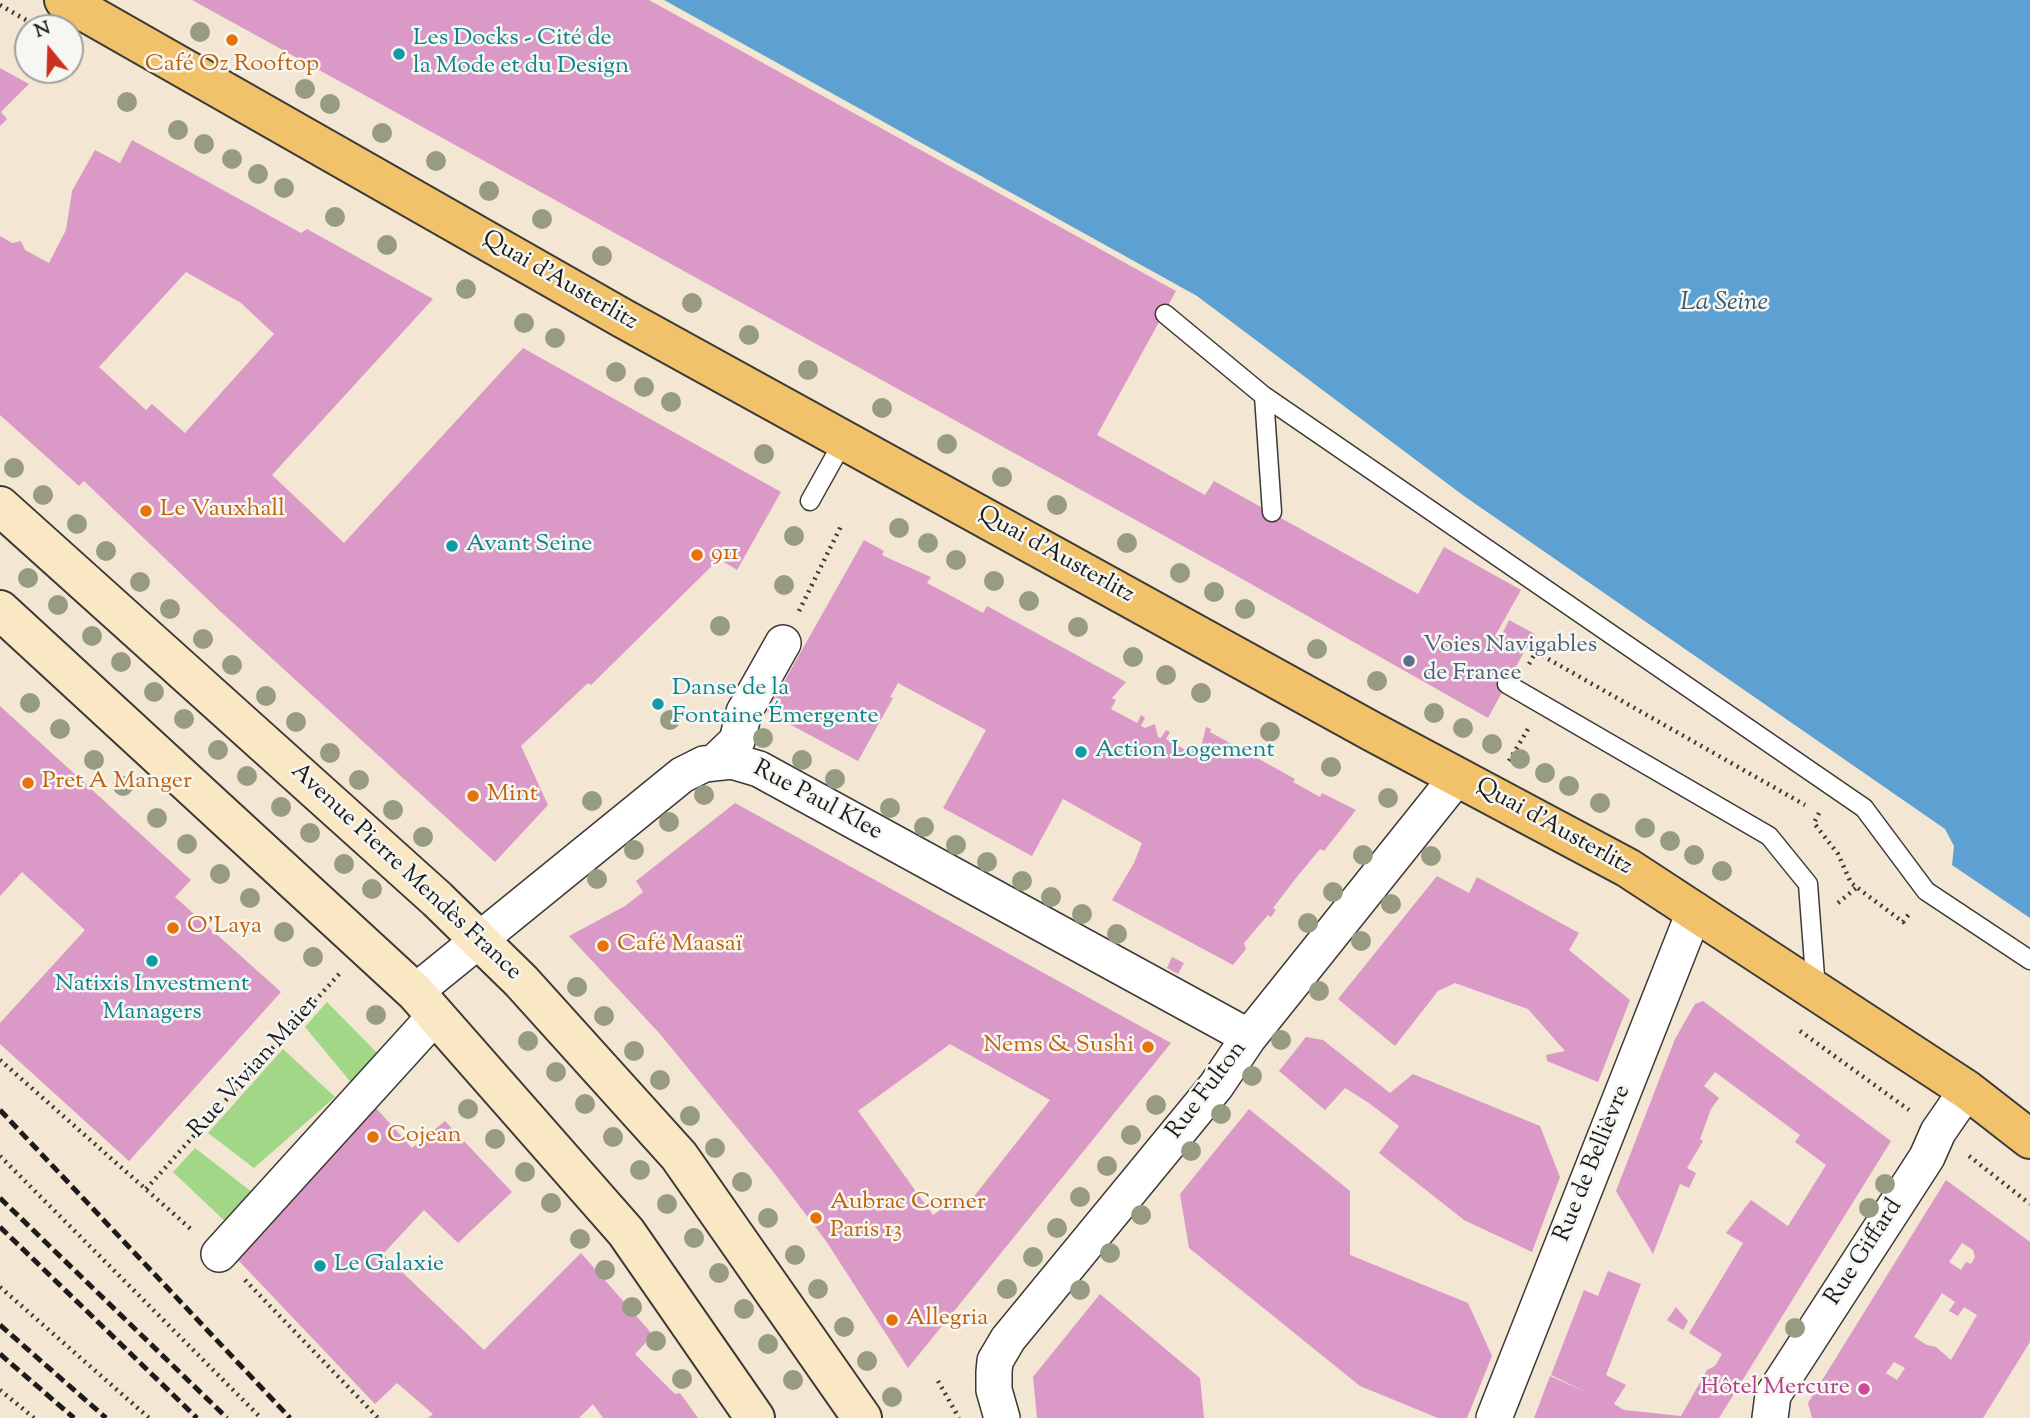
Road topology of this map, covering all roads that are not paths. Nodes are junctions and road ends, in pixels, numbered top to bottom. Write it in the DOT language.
graph roads {
  1 [pos="64,0"];
  2 [pos="1165,314"];
  3 [pos="1264,396"];
  4 [pos="844,440"];
  5 [pos="810,501"];
  6 [pos="0,506"];
  7 [pos="1272,512"];
  8 [pos="0,610"];
  9 [pos="783,643"];
  10 [pos="1510,686"];
  11 [pos="714,763"];
  12 [pos="1458,776"];
  13 [pos="1695,910"];
  14 [pos="481,938"];
  15 [pos="2030,960"];
  16 [pos="1816,990"];
  17 [pos="425,1003"];
  18 [pos="1249,1037"];
  19 [pos="1968,1090"];
  20 [pos="2030,1139"];
  21 [pos="219,1254"];
  22 [pos="755,1418"];
  23 [pos="862,1418"];
  24 [pos="1002,1418"];
  25 [pos="1494,1418"];
  26 [pos="1770,1418"];
  1 -- 4 [label="main road, Quai d'Austerlitz"];
  2 -- 3 [label="lane"];
  3 -- 7 [label="lane"];
  3 -- 15 [label="lane"];
  4 -- 5 [label="lane"];
  4 -- 12 [label="main road, Quai d'Austerlitz"];
  6 -- 14 [label="street, Avenue Pierre Mendès France"];
  8 -- 17 [label="street"];
  9 -- 11 [label="street"];
  10 -- 16 [label="lane"];
  11 -- 14 [label="street, Rue Paul Klee"];
  11 -- 18 [label="street, Rue Paul Klee"];
  12 -- 13 [label="main road, Quai d'Austerlitz"];
  12 -- 18 [label="street, Rue Fulton"];
  13 -- 16 [label="main road, Quai d'Austerlitz"];
  13 -- 25 [label="street, Rue de Bellièvre"];
  14 -- 17 [label="street, Rue Paul Klee"];
  14 -- 23 [label="street, Avenue Pierre Mendès France"];
  16 -- 19 [label="main road, Quai d'Austerlitz"];
  17 -- 21 [label="street"];
  17 -- 22 [label="street"];
  18 -- 24 [label="street, Rue Fulton"];
  19 -- 20 [label="main road, Quai d'Austerlitz"];
  19 -- 26 [label="street, Rue Giffard"];
}
